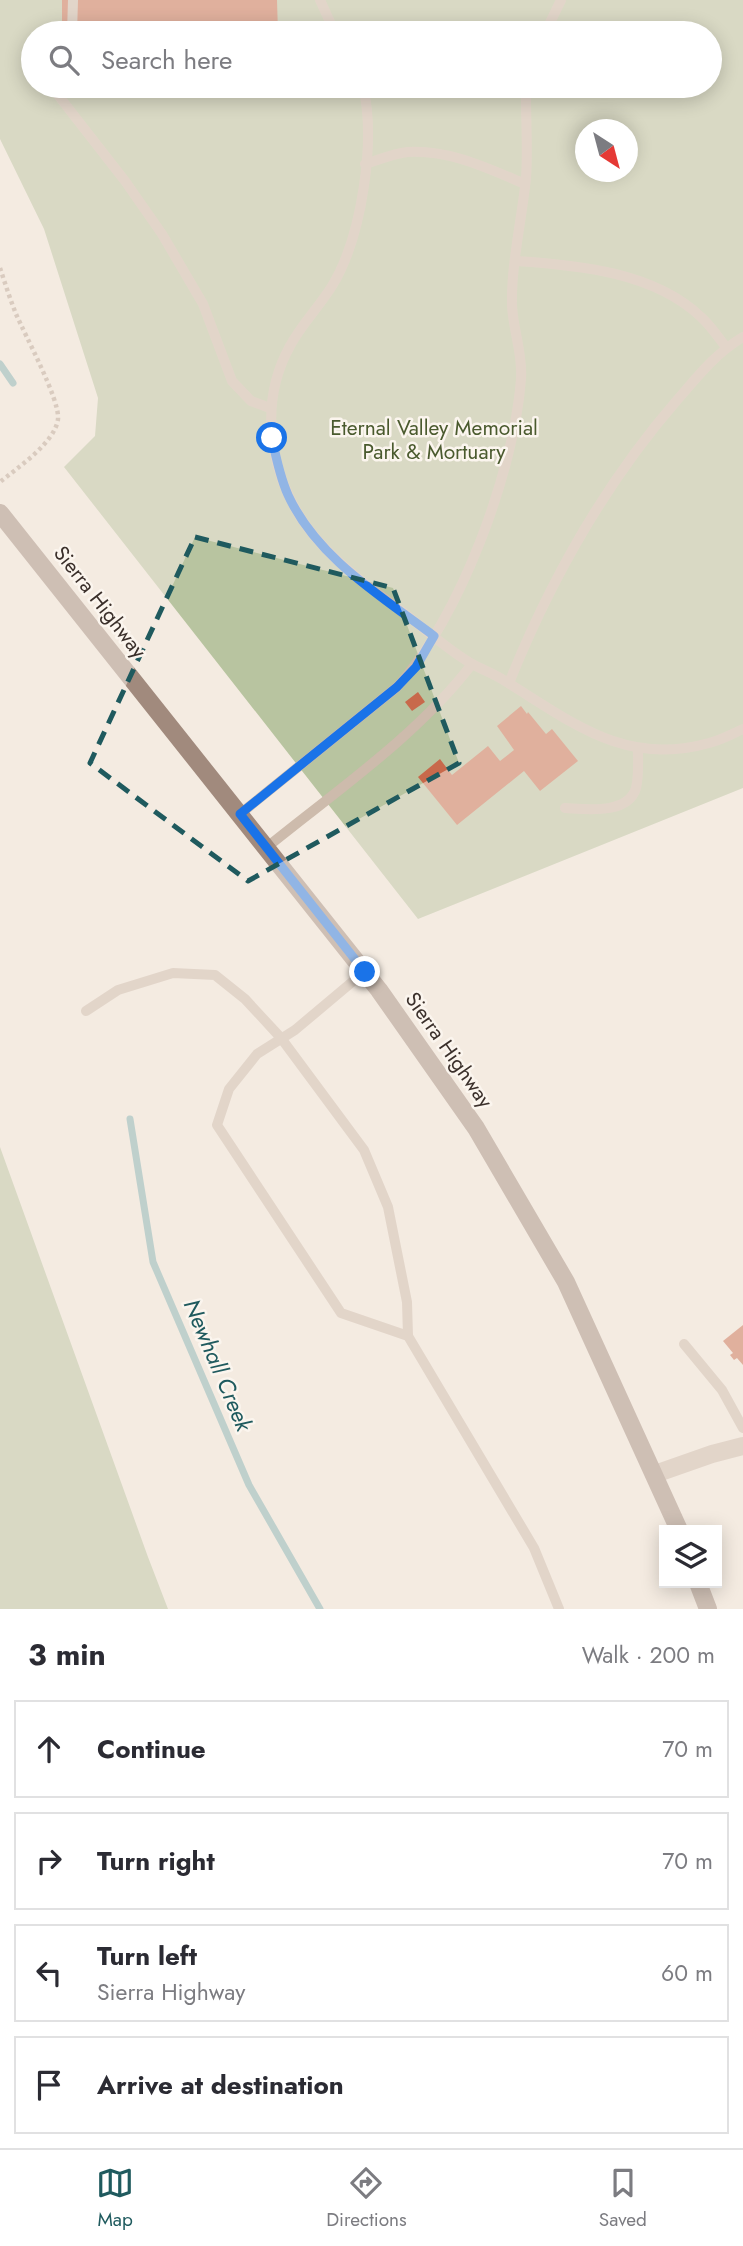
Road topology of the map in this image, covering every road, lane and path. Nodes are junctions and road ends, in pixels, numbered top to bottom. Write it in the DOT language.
graph roads {
  1 [pos="73,0"];
  2 [pos="320,0"];
  3 [pos="561,0"];
  4 [pos="72,21"];
  5 [pos="330,21"];
  6 [pos="551,21"];
  7 [pos="60,98"];
  8 [pos="366,98"];
  9 [pos="526,98"];
  10 [pos="365,164"];
  11 [pos="525,184"];
  12 [pos="516,261"];
  13 [pos="0,268"];
  14 [pos="743,337"];
  15 [pos="726,347"];
  16 [pos="270,408"];
  17 [pos="0,482"];
  18 [pos="0,513"];
  19 [pos="434,636"];
  20 [pos="472,664"];
  21 [pos="509,683"];
  22 [pos="743,729"];
  23 [pos="638,748"];
  24 [pos="565,808"];
  25 [pos="240,814"];
  26 [pos="266,848"];
  27 [pos="365,972"];
  28 [pos="86,1011"];
  29 [pos="281,1038"];
  30 [pos="408,1336"];
  31 [pos="684,1344"];
  32 [pos="743,1428"];
  33 [pos="743,1446"];
  34 [pos="655,1474"];
  35 [pos="677,1525"];
  36 [pos="700,1588"];
  37 [pos="559,1609"];
  38 [pos="708,1609"];
  1 -- 4 [label="lane"];
  2 -- 5 [label="lane"];
  3 -- 6 [label="lane"];
  7 -- 16 [label="lane"];
  8 -- 10 [label="lane"];
  9 -- 11 [label="lane"];
  10 -- 11 [label="lane"];
  10 -- 16 [label="lane"];
  11 -- 12 [label="lane"];
  12 -- 15 [label="lane"];
  12 -- 19 [label="lane"];
  13 -- 17 [label="path"];
  14 -- 15 [label="lane"];
  15 -- 21 [label="lane"];
  16 -- 19 [label="lane"];
  18 -- 25 [label="main road, Sierra Highway"];
  19 -- 20 [label="lane"];
  19 -- 25 [label="lane"];
  20 -- 21 [label="lane"];
  20 -- 26 [label="lane"];
  21 -- 23 [label="lane"];
  22 -- 23 [label="lane"];
  23 -- 24 [label="lane"];
  25 -- 26 [label="main road, Sierra Highway"];
  26 -- 27 [label="main road, Sierra Highway"];
  27 -- 29 [label="lane"];
  27 -- 34 [label="main road, Sierra Highway"];
  28 -- 29 [label="lane"];
  29 -- 30 [label="lane"];
  29 -- 30 [label="lane"];
  30 -- 37 [label="lane"];
  31 -- 32 [label="lane"];
  33 -- 34 [label="street"];
  34 -- 35 [label="main road, Sierra Highway"];
  36 -- 38 [label="main road"];
}
